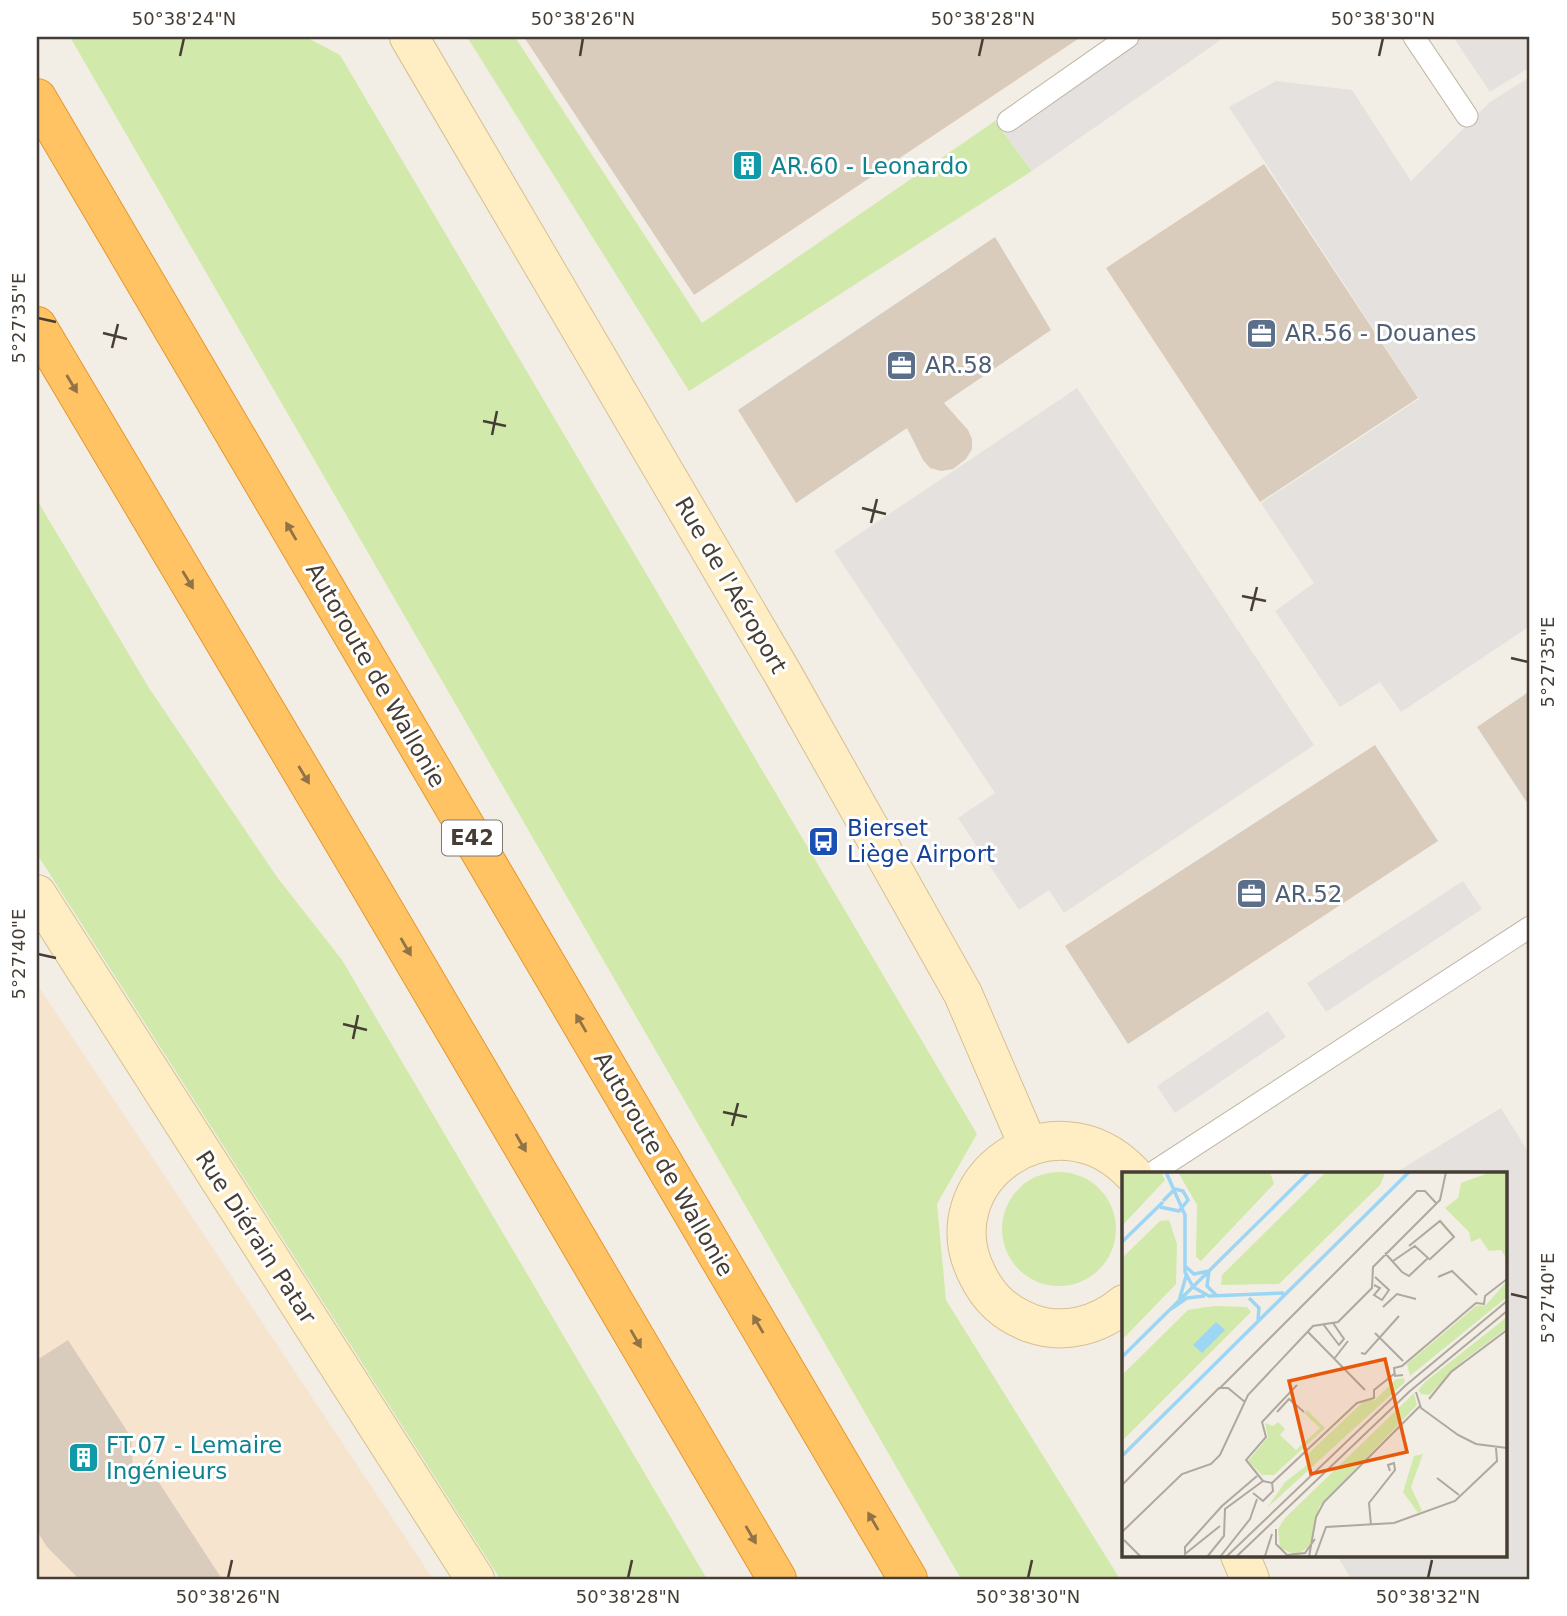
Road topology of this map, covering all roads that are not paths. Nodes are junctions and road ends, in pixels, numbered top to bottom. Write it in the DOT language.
graph roads {
  1 [pos="409,37"];
  2 [pos="1128,37"];
  3 [pos="1414,37"];
  4 [pos="37,97"];
  5 [pos="1467,116"];
  6 [pos="1008,121"];
  7 [pos="37,326"];
  8 [pos="37,894"];
  9 [pos="1530,927"];
  10 [pos="1028,1146"];
  11 [pos="1131,1172"];
  12 [pos="1154,1172"];
  13 [pos="1120,1318"];
  14 [pos="1240,1556"];
  15 [pos="475,1579"];
  16 [pos="777,1579"];
  17 [pos="908,1579"];
  18 [pos="1250,1579"];
  1 -- 10 [label="street, Rue de l'Aéroport"];
  2 -- 6 [label="lane"];
  3 -- 5 [label="lane"];
  17 -- 4 [label="highway, Autoroute de Wallonie / E42, one-way"];
  7 -- 16 [label="highway, one-way"];
  8 -- 15 [label="street, Rue Diérain Patar"];
  9 -- 12 [label="lane"];
  10 -- 11 [label="street"];
  10 -- 13 [label="street"];
  14 -- 18 [label="street"];
}
